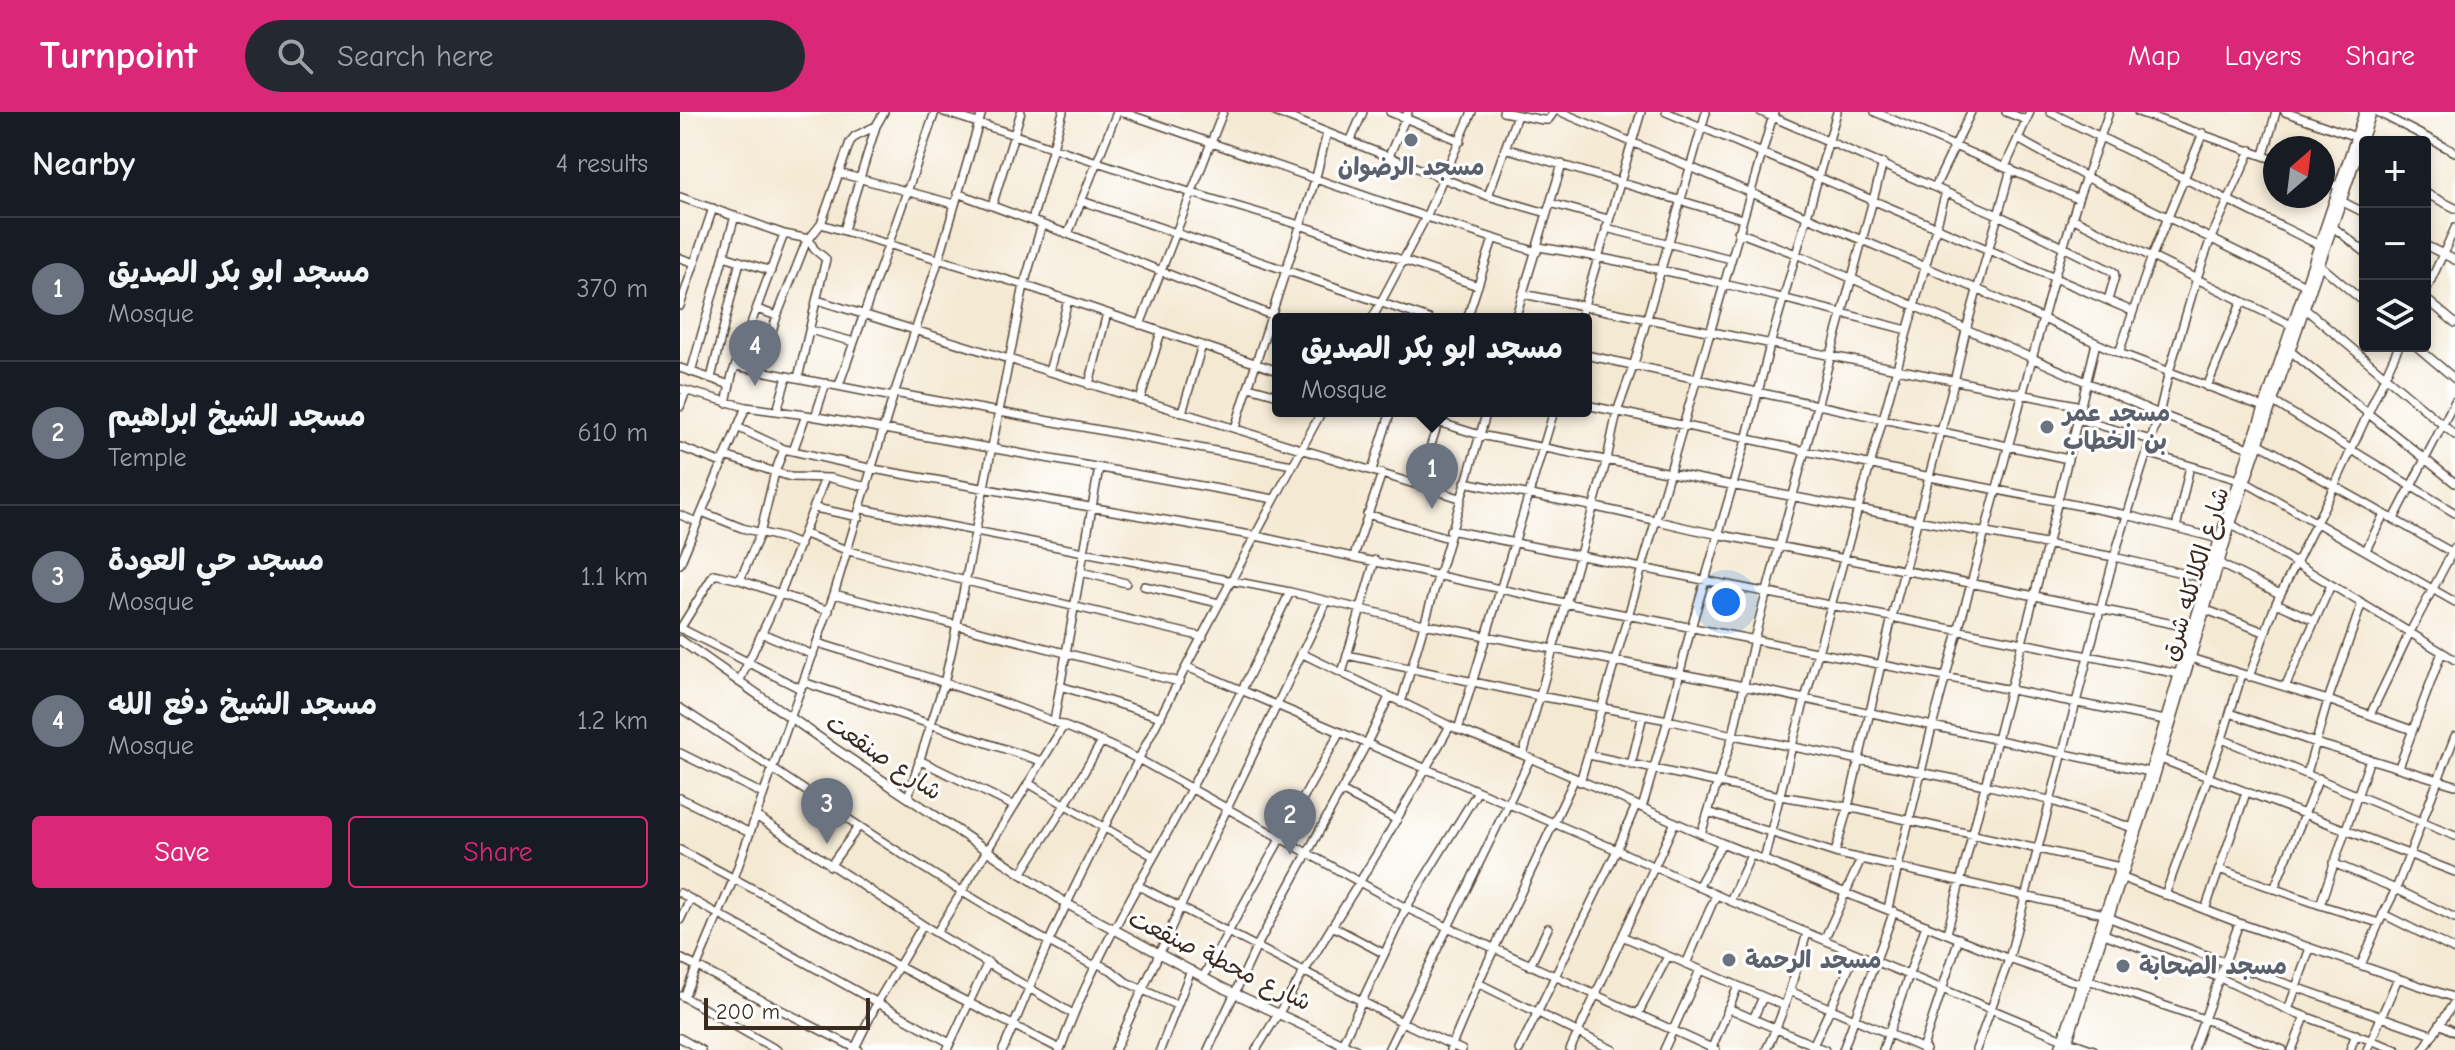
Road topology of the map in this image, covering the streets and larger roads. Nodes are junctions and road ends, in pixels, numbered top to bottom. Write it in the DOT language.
graph roads {
  1 [pos="884,112"];
  2 [pos="935,112"];
  3 [pos="944,112"];
  4 [pos="982,112"];
  5 [pos="1021,112"];
  6 [pos="1063,112"];
  7 [pos="1120,112"];
  8 [pos="1223,112"];
  9 [pos="1275,112"];
  10 [pos="1363,112"];
  11 [pos="1390,112"];
  12 [pos="1472,112"];
  13 [pos="1554,112"];
  14 [pos="1561,112"];
  15 [pos="1641,112"];
  16 [pos="1666,112"];
  17 [pos="1706,112"];
  18 [pos="1761,112"];
  19 [pos="1837,112"];
  20 [pos="1875,112"];
  21 [pos="1971,112"];
  22 [pos="2006,112"];
  23 [pos="2030,112"];
  24 [pos="2050,112"];
  25 [pos="2109,112"];
  26 [pos="2138,112"];
  27 [pos="2276,112"];
  28 [pos="2285,112"];
  29 [pos="2364,112"];
  30 [pos="2374,112"];
  31 [pos="1510,113"];
  32 [pos="1773,114"];
  33 [pos="1407,115"];
  34 [pos="2026,120"];
  35 [pos="979,124"];
  36 [pos="876,126"];
  37 [pos="1702,127"];
  38 [pos="1327,133"];
  39 [pos="2203,133"];
  40 [pos="1015,135"];
  41 [pos="2269,136"];
  42 [pos="2356,137"];
  43 [pos="2018,139"];
  44 [pos="2101,139"];
  45 [pos="1828,140"];
  46 [pos="1461,141"];
  47 [pos="1350,142"];
  48 [pos="1212,143"];
  49 [pos="1633,143"];
  50 [pos="1956,147"];
  51 [pos="1054,148"];
  52 [pos="1505,148"];
  53 [pos="2251,150"];
  54 [pos="2455,152"];
  55 [pos="1760,153"];
  56 [pos="2263,155"];
  57 [pos="2353,155"];
  58 [pos="1389,156"];
  59 [pos="2359,158"];
  60 [pos="1098,161"];
  61 [pos="1883,163"];
  62 [pos="1562,164"];
  63 [pos="2008,168"];
  64 [pos="1690,169"];
  65 [pos="839,173"];
  66 [pos="1818,176"];
  67 [pos="1316,177"];
  68 [pos="2086,177"];
  69 [pos="859,179"];
  70 [pos="1444,179"];
  71 [pos="2185,180"];
  72 [pos="1619,183"];
  73 [pos="2335,185"];
  74 [pos="1935,187"];
  75 [pos="2339,187"];
  76 [pos="906,191"];
  77 [pos="1946,192"];
  78 [pos="957,193"];
  79 [pos="1192,193"];
  80 [pos="1748,193"];
  81 [pos="1488,196"];
  82 [pos="2431,196"];
  83 [pos="680,197"];
  84 [pos="2078,199"];
  85 [pos="1680,200"];
  86 [pos="1873,200"];
  87 [pos="1082,201"];
  88 [pos="2229,201"];
  89 [pos="2341,201"];
  90 [pos="1550,203"];
  91 [pos="954,204"];
  92 [pos="992,206"];
  93 [pos="713,208"];
  94 [pos="2455,208"];
  95 [pos="2359,210"];
  96 [pos="1547,213"];
  97 [pos="1998,215"];
  98 [pos="735,216"];
  99 [pos="1426,217"];
  100 [pos="1807,218"];
  101 [pos="2072,218"];
  102 [pos="2169,218"];
  103 [pos="1608,219"];
  104 [pos="1742,219"];
  105 [pos="1032,220"];
  106 [pos="821,224"];
  107 [pos="1042,224"];
  108 [pos="1300,225"];
  109 [pos="1936,227"];
  110 [pos="2333,227"];
  111 [pos="1606,228"];
  112 [pos="2455,228"];
  113 [pos="844,230"];
  114 [pos="1738,232"];
  115 [pos="1176,233"];
  116 [pos="784,234"];
  117 [pos="1068,234"];
  118 [pos="2211,238"];
  119 [pos="1493,239"];
  120 [pos="808,240"];
  121 [pos="1862,240"];
  122 [pos="889,243"];
  123 [pos="1668,243"];
  124 [pos="2319,245"];
  125 [pos="2064,247"];
  126 [pos="2359,247"];
  127 [pos="1988,248"];
  128 [pos="2431,248"];
  129 [pos="1538,250"];
  130 [pos="1796,254"];
  131 [pos="2443,254"];
  132 [pos="724,256"];
  133 [pos="1598,256"];
  134 [pos="2152,256"];
  135 [pos="680,258"];
  136 [pos="939,259"];
  137 [pos="1731,259"];
  138 [pos="2455,260"];
  139 [pos="740,261"];
  140 [pos="1402,262"];
  141 [pos="695,263"];
  142 [pos="2320,265"];
  143 [pos="1925,268"];
  144 [pos="771,271"];
  145 [pos="1285,271"];
  146 [pos="1660,271"];
  147 [pos="1161,272"];
  148 [pos="1851,278"];
  149 [pos="2054,278"];
  150 [pos="2197,278"];
  151 [pos="2431,282"];
  152 [pos="1724,283"];
  153 [pos="1024,285"];
  154 [pos="2305,285"];
  155 [pos="1478,286"];
  156 [pos="1977,289"];
  157 [pos="1523,294"];
  158 [pos="1783,297"];
  159 [pos="2359,298"];
  160 [pos="817,300"];
  161 [pos="1068,300"];
  162 [pos="2108,300"];
  163 [pos="2242,301"];
  164 [pos="2431,301"];
  165 [pos="1380,303"];
  166 [pos="680,305"];
  167 [pos="1584,305"];
  168 [pos="1915,306"];
  169 [pos="2304,308"];
  170 [pos="757,309"];
  171 [pos="2132,311"];
  172 [pos="1107,313"];
  173 [pos="1375,313"];
  174 [pos="1411,313"];
  175 [pos="1469,313"];
  176 [pos="1517,313"];
  177 [pos="1582,313"];
  178 [pos="1843,313"];
  179 [pos="863,314"];
  180 [pos="1270,315"];
  181 [pos="777,316"];
  182 [pos="1647,319"];
  183 [pos="2043,320"];
  184 [pos="2455,323"];
  185 [pos="1140,325"];
  186 [pos="2291,325"];
  187 [pos="810,330"];
  188 [pos="1907,330"];
  189 [pos="1966,330"];
  190 [pos="914,331"];
  191 [pos="1712,331"];
  192 [pos="1161,332"];
  193 [pos="854,342"];
  194 [pos="2096,343"];
  195 [pos="1202,345"];
  196 [pos="1770,345"];
  197 [pos="2289,350"];
  198 [pos="2396,352"];
  199 [pos="2423,352"];
  200 [pos="2119,353"];
  201 [pos="1830,354"];
  202 [pos="1592,356"];
  203 [pos="1009,360"];
  204 [pos="2033,360"];
  205 [pos="1255,364"];
  206 [pos="1634,364"];
  207 [pos="736,366"];
  208 [pos="680,368"];
  209 [pos="1272,369"];
  210 [pos="1896,370"];
  211 [pos="759,371"];
  212 [pos="691,372"];
  213 [pos="1049,372"];
  214 [pos="2169,372"];
  215 [pos="787,376"];
  216 [pos="2386,376"];
  217 [pos="711,378"];
  218 [pos="798,378"];
  219 [pos="1697,378"];
  220 [pos="2455,379"];
  221 [pos="2088,381"];
  222 [pos="1954,382"];
  223 [pos="826,383"];
  224 [pos="730,385"];
  225 [pos="839,385"];
  226 [pos="1089,385"];
  227 [pos="1249,387"];
  228 [pos="2207,387"];
  229 [pos="683,390"];
  230 [pos="1758,392"];
  231 [pos="1272,393"];
  232 [pos="894,395"];
  233 [pos="2023,395"];
  234 [pos="1140,400"];
  235 [pos="2272,401"];
  236 [pos="2455,401"];
  237 [pos="726,403"];
  238 [pos="1817,404"];
  239 [pos="1592,406"];
  240 [pos="2081,406"];
  241 [pos="680,407"];
  242 [pos="746,407"];
  243 [pos="2263,407"];
  244 [pos="777,411"];
  245 [pos="1617,412"];
  246 [pos="998,413"];
  247 [pos="1182,413"];
  248 [pos="2369,413"];
  249 [pos="2159,414"];
  250 [pos="806,415"];
  251 [pos="815,417"];
  252 [pos="1319,417"];
  253 [pos="1389,417"];
  254 [pos="1420,417"];
  255 [pos="1485,417"];
  256 [pos="1552,417"];
  257 [pos="1882,419"];
  258 [pos="2078,419"];
  259 [pos="1438,423"];
  260 [pos="2444,426"];
  261 [pos="737,427"];
  262 [pos="1682,427"];
  263 [pos="1235,428"];
  264 [pos="883,431"];
  265 [pos="1941,431"];
  266 [pos="1480,435"];
  267 [pos="2455,435"];
  268 [pos="1746,440"];
  269 [pos="2151,440"];
  270 [pos="2254,445"];
  271 [pos="2009,446"];
  272 [pos="680,447"];
  273 [pos="1544,447"];
  274 [pos="1302,448"];
  275 [pos="990,449"];
  276 [pos="2352,449"];
  277 [pos="788,450"];
  278 [pos="1804,451"];
  279 [pos="2147,453"];
  280 [pos="723,459"];
  281 [pos="1607,459"];
  282 [pos="2068,459"];
  283 [pos="2426,461"];
  284 [pos="1870,463"];
  285 [pos="1293,465"];
  286 [pos="2190,466"];
  287 [pos="1099,468"];
  288 [pos="873,469"];
  289 [pos="1372,470"];
  290 [pos="775,472"];
  291 [pos="1382,473"];
  292 [pos="1670,473"];
  293 [pos="1930,477"];
  294 [pos="825,478"];
  295 [pos="2242,481"];
  296 [pos="1465,482"];
  297 [pos="2455,483"];
  298 [pos="1418,485"];
  299 [pos="1731,485"];
  300 [pos="2335,485"];
  301 [pos="867,487"];
  302 [pos="2412,487"];
  303 [pos="984,489"];
  304 [pos="1997,489"];
  305 [pos="1529,496"];
  306 [pos="1793,496"];
  307 [pos="1460,498"];
  308 [pos="1274,499"];
  309 [pos="2056,501"];
  310 [pos="1592,506"];
  311 [pos="815,508"];
  312 [pos="1092,508"];
  313 [pos="1858,508"];
  314 [pos="702,512"];
  315 [pos="860,513"];
  316 [pos="2455,513"];
  317 [pos="1367,514"];
  318 [pos="2384,514"];
  319 [pos="680,515"];
  320 [pos="2127,515"];
  321 [pos="2394,519"];
  322 [pos="1656,521"];
  323 [pos="1917,521"];
  324 [pos="697,522"];
  325 [pos="2316,523"];
  326 [pos="2231,524"];
  327 [pos="2176,528"];
  328 [pos="976,530"];
  329 [pos="760,534"];
  330 [pos="805,534"];
  331 [pos="1449,534"];
  332 [pos="1986,534"];
  333 [pos="1717,535"];
  334 [pos="1256,536"];
  335 [pos="2219,539"];
  336 [pos="1514,542"];
  337 [pos="800,545"];
  338 [pos="1779,546"];
  339 [pos="2047,546"];
  340 [pos="2366,550"];
  341 [pos="849,551"];
  342 [pos="1085,551"];
  343 [pos="2454,551"];
  344 [pos="1354,556"];
  345 [pos="1579,556"];
  346 [pos="1846,557"];
  347 [pos="2114,557"];
  348 [pos="1375,560"];
  349 [pos="2218,563"];
  350 [pos="680,564"];
  351 [pos="2296,565"];
  352 [pos="1641,568"];
  353 [pos="1904,571"];
  354 [pos="1081,572"];
  355 [pos="1437,575"];
  356 [pos="2207,579"];
  357 [pos="740,580"];
  358 [pos="1230,580"];
  359 [pos="966,581"];
  360 [pos="1705,581"];
  361 [pos="1126,583"];
  362 [pos="1971,584"];
  363 [pos="2331,585"];
  364 [pos="1144,586"];
  365 [pos="1502,589"];
  366 [pos="2433,589"];
  367 [pos="1290,592"];
  368 [pos="1768,593"];
  369 [pos="780,594"];
  370 [pos="834,594"];
  371 [pos="2280,594"];
  372 [pos="2034,595"];
  373 [pos="1327,601"];
  374 [pos="2455,602"];
  375 [pos="1219,603"];
  376 [pos="1565,603"];
  377 [pos="2276,603"];
  378 [pos="2362,603"];
  379 [pos="1832,605"];
  380 [pos="1076,606"];
  381 [pos="1360,608"];
  382 [pos="2100,609"];
  383 [pos="2204,609"];
  384 [pos="829,611"];
  385 [pos="1628,615"];
  386 [pos="1892,617"];
  387 [pos="2314,620"];
  388 [pos="1424,624"];
  389 [pos="958,626"];
  390 [pos="1691,628"];
  391 [pos="2192,628"];
  392 [pos="680,629"];
  393 [pos="1958,630"];
  394 [pos="2264,632"];
  395 [pos="762,633"];
  396 [pos="2409,634"];
  397 [pos="1487,636"];
  398 [pos="1203,637"];
  399 [pos="1754,639"];
  400 [pos="680,640"];
  401 [pos="818,643"];
  402 [pos="2022,643"];
  403 [pos="1552,649"];
  404 [pos="1066,652"];
  405 [pos="1819,652"];
  406 [pos="2442,652"];
  407 [pos="1301,653"];
  408 [pos="813,655"];
  409 [pos="1347,655"];
  410 [pos="2088,656"];
  411 [pos="2190,658"];
  412 [pos="2455,660"];
  413 [pos="1615,661"];
  414 [pos="748,663"];
  415 [pos="1882,666"];
  416 [pos="1187,667"];
  417 [pos="1411,669"];
  418 [pos="1342,673"];
  419 [pos="1679,673"];
  420 [pos="2179,674"];
  421 [pos="1946,676"];
  422 [pos="2246,676"];
  423 [pos="739,682"];
  424 [pos="1179,682"];
  425 [pos="1472,682"];
  426 [pos="944,683"];
  427 [pos="802,686"];
  428 [pos="1060,686"];
  429 [pos="1744,686"];
  430 [pos="2285,687"];
  431 [pos="2009,690"];
  432 [pos="1242,692"];
  433 [pos="1539,696"];
  434 [pos="1389,697"];
  435 [pos="1806,700"];
  436 [pos="2328,700"];
  437 [pos="1401,703"];
  438 [pos="2075,703"];
  439 [pos="1276,707"];
  440 [pos="680,708"];
  441 [pos="1601,708"];
  442 [pos="1870,713"];
  443 [pos="2230,713"];
  444 [pos="1643,715"];
  445 [pos="2370,715"];
  446 [pos="1161,717"];
  447 [pos="791,718"];
  448 [pos="1668,720"];
  449 [pos="2165,720"];
  450 [pos="1054,721"];
  451 [pos="931,724"];
  452 [pos="1064,725"];
  453 [pos="1932,727"];
  454 [pos="1454,728"];
  455 [pos="2412,730"];
  456 [pos="1340,732"];
  457 [pos="1733,735"];
  458 [pos="2455,736"];
  459 [pos="1997,739"];
  460 [pos="2222,739"];
  461 [pos="1102,741"];
  462 [pos="1367,743"];
  463 [pos="2316,743"];
  464 [pos="1792,746"];
  465 [pos="680,753"];
  466 [pos="2061,753"];
  467 [pos="1589,755"];
  468 [pos="1526,757"];
  469 [pos="2161,759"];
  470 [pos="2370,759"];
  471 [pos="919,760"];
  472 [pos="1140,760"];
  473 [pos="1859,760"];
  474 [pos="1041,761"];
  475 [pos="1631,765"];
  476 [pos="2399,767"];
  477 [pos="772,768"];
  478 [pos="1652,769"];
  479 [pos="1427,770"];
  480 [pos="2150,772"];
  481 [pos="1921,773"];
  482 [pos="2307,773"];
  483 [pos="2208,778"];
  484 [pos="2319,778"];
  485 [pos="2439,779"];
  486 [pos="1577,781"];
  487 [pos="1719,781"];
  488 [pos="1028,783"];
  489 [pos="1985,785"];
  490 [pos="2455,785"];
  491 [pos="1190,788"];
  492 [pos="1341,791"];
  493 [pos="1478,791"];
  494 [pos="2246,793"];
  495 [pos="763,794"];
  496 [pos="2357,794"];
  497 [pos="1780,796"];
  498 [pos="908,797"];
  499 [pos="680,798"];
  500 [pos="2049,800"];
  501 [pos="1509,804"];
  502 [pos="1065,805"];
  503 [pos="1014,806"];
  504 [pos="1639,806"];
  505 [pos="1848,807"];
  506 [pos="1228,809"];
  507 [pos="1708,812"];
  508 [pos="2305,815"];
  509 [pos="756,816"];
  510 [pos="1397,820"];
  511 [pos="1910,821"];
  512 [pos="1675,822"];
  513 [pos="2422,822"];
  514 [pos="1554,823"];
  515 [pos="859,826"];
  516 [pos="1105,828"];
  517 [pos="2133,828"];
  518 [pos="2345,829"];
  519 [pos="750,833"];
  520 [pos="1701,834"];
  521 [pos="1770,834"];
  522 [pos="1972,835"];
  523 [pos="2455,836"];
  524 [pos="1281,840"];
  525 [pos="1722,843"];
  526 [pos="2036,849"];
  527 [pos="680,850"];
  528 [pos="987,850"];
  529 [pos="1617,850"];
  530 [pos="1835,853"];
  531 [pos="2410,853"];
  532 [pos="1307,854"];
  533 [pos="1751,855"];
  534 [pos="1153,856"];
  535 [pos="1861,859"];
  536 [pos="1764,860"];
  537 [pos="2333,863"];
  538 [pos="830,866"];
  539 [pos="1655,867"];
  540 [pos="2120,867"];
  541 [pos="1898,868"];
  542 [pos="2219,869"];
  543 [pos="2455,872"];
  544 [pos="1021,874"];
  545 [pos="734,878"];
  546 [pos="2123,878"];
  547 [pos="1359,883"];
  548 [pos="1960,883"];
  549 [pos="1137,885"];
  550 [pos="1698,887"];
  551 [pos="2274,889"];
  552 [pos="2396,889"];
  553 [pos="961,892"];
  554 [pos="680,893"];
  555 [pos="1846,893"];
  556 [pos="1716,895"];
  557 [pos="2165,895"];
  558 [pos="2024,896"];
  559 [pos="690,899"];
  560 [pos="1730,901"];
  561 [pos="1067,904"];
  562 [pos="2320,905"];
  563 [pos="1181,908"];
  564 [pos="1406,908"];
  565 [pos="1891,910"];
  566 [pos="2205,910"];
  567 [pos="720,913"];
  568 [pos="2107,916"];
  569 [pos="2381,918"];
  570 [pos="2455,918"];
  571 [pos="680,920"];
  572 [pos="2239,923"];
  573 [pos="923,925"];
  574 [pos="1926,925"];
  575 [pos="1332,926"];
  576 [pos="1447,928"];
  577 [pos="1548,928"];
  578 [pos="1112,929"];
  579 [pos="937,932"];
  580 [pos="1228,932"];
  581 [pos="1807,933"];
  582 [pos="1947,933"];
  583 [pos="2104,934"];
  584 [pos="2154,934"];
  585 [pos="1624,937"];
  586 [pos="1959,938"];
  587 [pos="1824,940"];
  588 [pos="1049,943"];
  589 [pos="1257,946"];
  590 [pos="2454,946"];
  591 [pos="2310,948"];
  592 [pos="1494,949"];
  593 [pos="2148,951"];
  594 [pos="1383,953"];
  595 [pos="1856,953"];
  596 [pos="1159,955"];
  597 [pos="1668,956"];
  598 [pos="680,958"];
  599 [pos="2009,959"];
  600 [pos="988,962"];
  601 [pos="1875,962"];
  602 [pos="2224,962"];
  603 [pos="1096,964"];
  604 [pos="1686,964"];
  605 [pos="2361,965"];
  606 [pos="899,966"];
  607 [pos="1530,966"];
  608 [pos="697,968"];
  609 [pos="1191,970"];
  610 [pos="1700,970"];
  611 [pos="1304,971"];
  612 [pos="1908,976"];
  613 [pos="1203,977"];
  614 [pos="2218,977"];
  615 [pos="1556,978"];
  616 [pos="2398,978"];
  617 [pos="2085,982"];
  618 [pos="1478,983"];
  619 [pos="1738,986"];
  620 [pos="1029,987"];
  621 [pos="1941,988"];
  622 [pos="2295,988"];
  623 [pos="1144,990"];
  624 [pos="1790,991"];
  625 [pos="1235,994"];
  626 [pos="682,996"];
  627 [pos="1596,996"];
  628 [pos="1763,997"];
  629 [pos="1361,1000"];
  630 [pos="2455,1000"];
  631 [pos="877,1003"];
  632 [pos="969,1003"];
  633 [pos="1176,1005"];
  634 [pos="1785,1006"];
  635 [pos="1728,1008"];
  636 [pos="1832,1008"];
  637 [pos="1990,1009"];
  638 [pos="2288,1010"];
  639 [pos="1536,1012"];
  640 [pos="1073,1014"];
  641 [pos="1279,1014"];
  642 [pos="1638,1014"];
  643 [pos="2305,1017"];
  644 [pos="2382,1017"];
  645 [pos="1855,1018"];
  646 [pos="1753,1019"];
  647 [pos="2204,1019"];
  648 [pos="1402,1022"];
  649 [pos="2440,1024"];
  650 [pos="1014,1026"];
  651 [pos="1777,1028"];
  652 [pos="1672,1030"];
  653 [pos="2455,1032"];
  654 [pos="1577,1033"];
  655 [pos="1888,1033"];
  656 [pos="2356,1034"];
  657 [pos="2433,1035"];
  658 [pos="680,1038"];
  659 [pos="2372,1040"];
  660 [pos="2065,1043"];
  661 [pos="948,1046"];
  662 [pos="1340,1046"];
  663 [pos="688,1047"];
  664 [pos="2266,1047"];
  665 [pos="767,1048"];
  666 [pos="1452,1048"];
  667 [pos="1812,1048"];
  668 [pos="856,1049"];
  669 [pos="1713,1049"];
  670 [pos="1924,1049"];
  671 [pos="701,1050"];
  672 [pos="777,1050"];
  673 [pos="1003,1050"];
  674 [pos="1060,1050"];
  675 [pos="1115,1050"];
  676 [pos="1160,1050"];
  677 [pos="1208,1050"];
  678 [pos="1256,1050"];
  679 [pos="1356,1050"];
  680 [pos="1388,1050"];
  681 [pos="1462,1050"];
  682 [pos="1519,1050"];
  683 [pos="1570,1050"];
  684 [pos="1613,1050"];
  685 [pos="1664,1050"];
  686 [pos="1766,1050"];
  687 [pos="1825,1050"];
  688 [pos="1843,1050"];
  689 [pos="1883,1050"];
  690 [pos="1976,1050"];
  691 [pos="2059,1050"];
  692 [pos="2094,1050"];
  693 [pos="2193,1050"];
  694 [pos="2283,1050"];
  695 [pos="2292,1050"];
  696 [pos="2350,1050"];
  697 [pos="2367,1050"];
  698 [pos="2397,1050"];
  699 [pos="2423,1050"];
  1 -- 36 [label="street"];
  2 -- 76 [label="street"];
  3 -- 35 [label="street"];
  4 -- 35 [label="street"];
  5 -- 40 [label="street"];
  6 -- 51 [label="street"];
  7 -- 48 [label="street"];
  7 -- 60 [label="street"];
  8 -- 48 [label="street"];
  9 -- 38 [label="street"];
  10 -- 47 [label="street"];
  11 -- 33 [label="street"];
  12 -- 46 [label="street"];
  13 -- 31 [label="street"];
  14 -- 49 [label="street"];
  15 -- 49 [label="street"];
  16 -- 37 [label="street"];
  17 -- 37 [label="street"];
  18 -- 32 [label="street"];
  19 -- 45 [label="street"];
  20 -- 50 [label="street"];
  21 -- 50 [label="street"];
  22 -- 34 [label="street"];
  23 -- 34 [label="street"];
  24 -- 44 [label="street"];
  25 -- 44 [label="street"];
  26 -- 39 [label="street"];
  27 -- 41 [label="street"];
  28 -- 42 [label="street"];
  29 -- 42 [label="street, شارع الكلاكله شرق"];
  30 -- 54 [label="street"];
  30 -- 57 [label="street, شارع الكلاكله شرق"];
  31 -- 52 [label="street"];
  32 -- 45 [label="street"];
  32 -- 55 [label="street"];
  33 -- 46 [label="street"];
  33 -- 58 [label="street"];
  34 -- 43 [label="street"];
  35 -- 40 [label="street"];
  35 -- 78 [label="street"];
  36 -- 65 [label="street"];
  36 -- 69 [label="street"];
  37 -- 55 [label="street"];
  37 -- 64 [label="street"];
  38 -- 47 [label="street"];
  38 -- 67 [label="street"];
  39 -- 53 [label="street"];
  39 -- 71 [label="street"];
  40 -- 51 [label="street"];
  40 -- 92 [label="street"];
  42 -- 57 [label="street, شارع الكلاكله شرق"];
  43 -- 63 [label="street"];
  43 -- 68 [label="street"];
  44 -- 68 [label="street"];
  44 -- 71 [label="street"];
  45 -- 61 [label="street"];
  45 -- 66 [label="street"];
  46 -- 70 [label="street"];
  47 -- 58 [label="street"];
  48 -- 67 [label="street"];
  48 -- 79 [label="street"];
  49 -- 64 [label="street"];
  49 -- 72 [label="street"];
  50 -- 63 [label="street"];
  50 -- 74 [label="street"];
  51 -- 60 [label="street"];
  51 -- 105 [label="street"];
  52 -- 62 [label="street"];
  52 -- 81 [label="street"];
  53 -- 56 [label="street"];
  53 -- 88 [label="street"];
  55 -- 66 [label="street"];
  55 -- 80 [label="street"];
  57 -- 59 [label="street"];
  57 -- 75 [label="street, شارع الكلاكله شرق"];
  57 -- 89 [label="street, شارع الكلاكله شرق"];
  58 -- 70 [label="street"];
  60 -- 79 [label="street"];
  60 -- 87 [label="street"];
  61 -- 74 [label="street"];
  61 -- 86 [label="street"];
  62 -- 72 [label="street"];
  62 -- 90 [label="street"];
  63 -- 84 [label="street"];
  63 -- 97 [label="street"];
  64 -- 80 [label="street"];
  64 -- 85 [label="street"];
  65 -- 69 [label="street"];
  65 -- 106 [label="street"];
  66 -- 86 [label="street"];
  66 -- 100 [label="street"];
  67 -- 99 [label="street"];
  67 -- 108 [label="street"];
  68 -- 84 [label="street"];
  68 -- 102 [label="street"];
  69 -- 76 [label="street"];
  69 -- 113 [label="street"];
  70 -- 81 [label="street"];
  70 -- 99 [label="street"];
  71 -- 88 [label="street"];
  71 -- 102 [label="street"];
  72 -- 85 [label="street"];
  72 -- 103 [label="street"];
  73 -- 75 [label="street"];
  74 -- 77 [label="street"];
  75 -- 124 [label="street, شارع الكلاكله شرق"];
  76 -- 91 [label="street"];
  76 -- 122 [label="street"];
  77 -- 97 [label="street"];
  77 -- 109 [label="street"];
  78 -- 91 [label="street"];
  78 -- 92 [label="street"];
  79 -- 108 [label="street"];
  79 -- 115 [label="street"];
  80 -- 100 [label="street"];
  80 -- 104 [label="street"];
  81 -- 96 [label="street"];
  82 -- 94 [label="street"];
  83 -- 93 [label="street"];
  84 -- 101 [label="street"];
  85 -- 104 [label="street"];
  85 -- 123 [label="street"];
  86 -- 109 [label="street"];
  86 -- 121 [label="street"];
  87 -- 115 [label="street"];
  87 -- 117 [label="street"];
  88 -- 118 [label="street"];
  88 -- 124 [label="street"];
  89 -- 95 [label="street"];
  89 -- 110 [label="street, شارع الكلاكله شرق"];
  90 -- 96 [label="street"];
  90 -- 103 [label="street"];
  91 -- 136 [label="street"];
  92 -- 105 [label="street"];
  93 -- 98 [label="street"];
  93 -- 141 [label="street"];
  96 -- 129 [label="street"];
  97 -- 125 [label="street"];
  97 -- 127 [label="street"];
  98 -- 116 [label="street"];
  98 -- 132 [label="street"];
  99 -- 119 [label="street"];
  99 -- 140 [label="street"];
  100 -- 121 [label="street"];
  100 -- 130 [label="street"];
  101 -- 125 [label="street"];
  101 -- 134 [label="street"];
  102 -- 118 [label="street"];
  102 -- 134 [label="street"];
  103 -- 111 [label="street"];
  104 -- 114 [label="street"];
  105 -- 107 [label="street"];
  106 -- 113 [label="street"];
  106 -- 120 [label="street"];
  107 -- 117 [label="street"];
  107 -- 153 [label="street"];
  108 -- 140 [label="street"];
  108 -- 145 [label="street"];
  109 -- 127 [label="street"];
  109 -- 143 [label="street"];
  110 -- 126 [label="street"];
  110 -- 142 [label="street, شارع الكلاكله شرق"];
  111 -- 123 [label="street"];
  111 -- 133 [label="street"];
  112 -- 131 [label="street"];
  113 -- 122 [label="street"];
  114 -- 130 [label="street"];
  114 -- 137 [label="street"];
  115 -- 145 [label="street"];
  115 -- 147 [label="street"];
  116 -- 120 [label="street"];
  116 -- 144 [label="street"];
  117 -- 147 [label="street"];
  118 -- 150 [label="street"];
  118 -- 154 [label="street"];
  119 -- 129 [label="street"];
  119 -- 155 [label="street"];
  120 -- 160 [label="street"];
  120 -- 181 [label="street"];
  121 -- 143 [label="street"];
  121 -- 148 [label="street"];
  122 -- 136 [label="street"];
  122 -- 179 [label="street"];
  123 -- 137 [label="street"];
  123 -- 146 [label="street"];
  124 -- 154 [label="street, شارع الكلاكله شرق"];
  125 -- 149 [label="street"];
  125 -- 162 [label="street"];
  127 -- 149 [label="street"];
  127 -- 156 [label="street"];
  128 -- 131 [label="street"];
  129 -- 133 [label="street"];
  129 -- 157 [label="street"];
  130 -- 148 [label="street"];
  130 -- 158 [label="street"];
  131 -- 138 [label="street"];
  131 -- 151 [label="street"];
  132 -- 139 [label="street"];
  132 -- 212 [label="street"];
  133 -- 146 [label="street"];
  133 -- 167 [label="street"];
  134 -- 150 [label="street"];
  134 -- 171 [label="street"];
  135 -- 141 [label="street"];
  136 -- 153 [label="street"];
  136 -- 190 [label="street"];
  137 -- 152 [label="street"];
  139 -- 144 [label="street"];
  139 -- 217 [label="street"];
  140 -- 155 [label="street"];
  140 -- 165 [label="street"];
  141 -- 166 [label="street"];
  142 -- 159 [label="street"];
  142 -- 169 [label="street, شارع الكلاكله شرق"];
  143 -- 156 [label="street"];
  143 -- 168 [label="street"];
  144 -- 170 [label="street"];
  145 -- 165 [label="street"];
  145 -- 180 [label="street"];
  146 -- 152 [label="street"];
  146 -- 182 [label="street"];
  147 -- 180 [label="street"];
  147 -- 185 [label="street"];
  148 -- 168 [label="street"];
  148 -- 178 [label="street"];
  149 -- 162 [label="street"];
  149 -- 183 [label="street"];
  150 -- 163 [label="street"];
  150 -- 214 [label="street"];
  152 -- 158 [label="street"];
  152 -- 191 [label="street"];
  153 -- 161 [label="street"];
  153 -- 203 [label="street"];
  154 -- 186 [label="street, شارع الكلاكله شرق"];
  155 -- 175 [label="street"];
  156 -- 183 [label="street"];
  156 -- 189 [label="street"];
  157 -- 167 [label="street"];
  157 -- 176 [label="street"];
  158 -- 178 [label="street"];
  158 -- 196 [label="street"];
  160 -- 179 [label="street"];
  160 -- 187 [label="street"];
  161 -- 172 [label="street"];
  161 -- 213 [label="street"];
  162 -- 171 [label="street"];
  163 -- 186 [label="street"];
  163 -- 228 [label="street"];
  164 -- 184 [label="street"];
  165 -- 173 [label="street"];
  165 -- 174 [label="street"];
  167 -- 177 [label="street"];
  167 -- 182 [label="street"];
  168 -- 188 [label="street"];
  168 -- 189 [label="street"];
  169 -- 197 [label="street, شارع الكلاكله شرق"];
  169 -- 216 [label="street"];
  170 -- 181 [label="street"];
  170 -- 207 [label="street"];
  171 -- 200 [label="street"];
  172 -- 185 [label="street"];
  172 -- 226 [label="street"];
  178 -- 188 [label="street"];
  178 -- 201 [label="street"];
  179 -- 190 [label="street"];
  179 -- 193 [label="street"];
  180 -- 205 [label="street"];
  181 -- 211 [label="street"];
  182 -- 191 [label="street"];
  182 -- 206 [label="street"];
  183 -- 194 [label="street"];
  183 -- 204 [label="street"];
  185 -- 192 [label="street"];
  186 -- 243 [label="street, شارع الكلاكله شرق"];
  187 -- 193 [label="street"];
  187 -- 218 [label="street"];
  188 -- 210 [label="street"];
  189 -- 204 [label="street"];
  189 -- 222 [label="street"];
  190 -- 203 [label="street"];
  190 -- 232 [label="street"];
  191 -- 196 [label="street"];
  191 -- 219 [label="street"];
  192 -- 195 [label="street"];
  192 -- 234 [label="street"];
  193 -- 225 [label="street"];
  194 -- 200 [label="street"];
  194 -- 221 [label="street"];
  195 -- 205 [label="street"];
  195 -- 247 [label="street"];
  196 -- 201 [label="street"];
  196 -- 230 [label="street"];
  197 -- 235 [label="street, شارع الكلاكله شرق"];
  197 -- 248 [label="street"];
  198 -- 216 [label="street"];
  199 -- 220 [label="street"];
  200 -- 214 [label="street"];
  201 -- 210 [label="street"];
  201 -- 238 [label="street"];
  202 -- 206 [label="street"];
  203 -- 213 [label="street"];
  203 -- 246 [label="street"];
  204 -- 221 [label="street"];
  204 -- 233 [label="street"];
  205 -- 209 [label="street"];
  205 -- 227 [label="street"];
  206 -- 219 [label="street"];
  206 -- 245 [label="street"];
  207 -- 211 [label="street"];
  207 -- 224 [label="street"];
  208 -- 212 [label="street"];
  210 -- 222 [label="street"];
  210 -- 257 [label="street"];
  211 -- 215 [label="street"];
  212 -- 217 [label="street"];
  213 -- 226 [label="street"];
  214 -- 228 [label="street"];
  214 -- 249 [label="street"];
  215 -- 218 [label="street"];
  215 -- 244 [label="street"];
  216 -- 248 [label="street"];
  216 -- 260 [label="street"];
  217 -- 224 [label="street"];
  218 -- 223 [label="street"];
  219 -- 230 [label="street"];
  219 -- 262 [label="street"];
  221 -- 240 [label="street"];
  221 -- 249 [label="street"];
  222 -- 233 [label="street"];
  222 -- 265 [label="street"];
  223 -- 225 [label="street"];
  223 -- 251 [label="street"];
  224 -- 237 [label="street"];
  225 -- 232 [label="street"];
  226 -- 234 [label="street"];
  227 -- 231 [label="street"];
  227 -- 263 [label="street"];
  228 -- 243 [label="street"];
  229 -- 237 [label="street"];
  229 -- 241 [label="street"];
  230 -- 238 [label="street"];
  230 -- 268 [label="street"];
  232 -- 246 [label="street"];
  232 -- 264 [label="street"];
  233 -- 240 [label="street"];
  233 -- 271 [label="street"];
  234 -- 247 [label="street"];
  235 -- 270 [label="street, شارع الكلاكله شرق"];
  235 -- 276 [label="street"];
  236 -- 260 [label="street"];
  237 -- 242 [label="street"];
  238 -- 257 [label="street"];
  238 -- 278 [label="street"];
  239 -- 245 [label="street"];
  240 -- 258 [label="street"];
  242 -- 244 [label="street"];
  242 -- 261 [label="street"];
  243 -- 270 [label="street, شارع الكلاكله شرق"];
  244 -- 250 [label="street"];
  245 -- 262 [label="street"];
  245 -- 281 [label="street"];
  246 -- 275 [label="street"];
  246 -- 285 [label="street"];
  247 -- 263 [label="street"];
  248 -- 276 [label="street"];
  248 -- 283 [label="street"];
  249 -- 269 [label="street"];
  249 -- 270 [label="street"];
  250 -- 251 [label="street"];
  250 -- 277 [label="street"];
  251 -- 264 [label="street"];
  252 -- 274 [label="street"];
  253 -- 289 [label="street"];
  254 -- 259 [label="street"];
  255 -- 266 [label="street"];
  256 -- 273 [label="street"];
  257 -- 265 [label="street"];
  257 -- 284 [label="street"];
  258 -- 269 [label="street"];
  258 -- 282 [label="street"];
  259 -- 266 [label="street"];
  259 -- 298 [label="street"];
  260 -- 267 [label="street"];
  260 -- 283 [label="street"];
  261 -- 277 [label="street"];
  261 -- 280 [label="street"];
  262 -- 268 [label="street"];
  262 -- 292 [label="street"];
  263 -- 274 [label="street"];
  264 -- 275 [label="street"];
  264 -- 288 [label="street"];
  265 -- 271 [label="street"];
  265 -- 293 [label="street"];
  266 -- 273 [label="street"];
  266 -- 296 [label="street"];
  268 -- 278 [label="street"];
  268 -- 299 [label="street"];
  269 -- 279 [label="street"];
  270 -- 295 [label="street, شارع الكلاكله شرق"];
  270 -- 300 [label="street"];
  271 -- 282 [label="street"];
  271 -- 304 [label="street"];
  272 -- 280 [label="street"];
  273 -- 281 [label="street"];
  273 -- 305 [label="street"];
  274 -- 285 [label="street"];
  274 -- 289 [label="street"];
  275 -- 287 [label="street"];
  275 -- 303 [label="street"];
  276 -- 300 [label="street"];
  276 -- 302 [label="street"];
  277 -- 288 [label="street"];
  277 -- 290 [label="street"];
  278 -- 284 [label="street"];
  278 -- 306 [label="street"];
  279 -- 286 [label="street"];
  279 -- 320 [label="street"];
  280 -- 290 [label="street"];
  280 -- 314 [label="street"];
  281 -- 292 [label="street"];
  281 -- 310 [label="street"];
  282 -- 309 [label="street"];
  283 -- 297 [label="street"];
  283 -- 302 [label="street"];
  284 -- 293 [label="street"];
  284 -- 313 [label="street"];
  285 -- 308 [label="street"];
  286 -- 295 [label="street"];
  286 -- 327 [label="street"];
  287 -- 308 [label="street"];
  287 -- 312 [label="street"];
  288 -- 301 [label="street"];
  288 -- 303 [label="street"];
  289 -- 291 [label="street"];
  290 -- 294 [label="street"];
  290 -- 329 [label="street"];
  291 -- 298 [label="street"];
  291 -- 317 [label="street"];
  292 -- 299 [label="street"];
  292 -- 322 [label="street"];
  293 -- 304 [label="street"];
  293 -- 323 [label="street"];
  294 -- 301 [label="street"];
  294 -- 311 [label="street"];
  295 -- 325 [label="street"];
  295 -- 326 [label="street, شارع الكلاكله شرق"];
  295 -- 335 [label="street, شارع الكلاكله شرق"];
  296 -- 305 [label="street"];
  296 -- 307 [label="street"];
  298 -- 307 [label="street"];
  299 -- 306 [label="street"];
  299 -- 333 [label="street"];
  300 -- 318 [label="street"];
  300 -- 325 [label="street"];
  301 -- 315 [label="street"];
  302 -- 316 [label="street"];
  302 -- 321 [label="street"];
  303 -- 312 [label="street"];
  303 -- 328 [label="street"];
  304 -- 309 [label="street"];
  304 -- 332 [label="street"];
  305 -- 310 [label="street"];
  305 -- 336 [label="street"];
  306 -- 313 [label="street"];
  306 -- 338 [label="street"];
  307 -- 331 [label="street"];
  308 -- 334 [label="street"];
  309 -- 320 [label="street"];
  309 -- 339 [label="street"];
  310 -- 322 [label="street"];
  310 -- 345 [label="street"];
  311 -- 315 [label="street"];
  311 -- 330 [label="street"];
  312 -- 334 [label="street"];
  312 -- 342 [label="street"];
  313 -- 323 [label="street"];
  313 -- 346 [label="street"];
  314 -- 324 [label="street"];
  314 -- 329 [label="street"];
  315 -- 328 [label="street"];
  315 -- 341 [label="street"];
  317 -- 331 [label="street"];
  317 -- 344 [label="street"];
  318 -- 321 [label="street"];
  318 -- 340 [label="street"];
  319 -- 324 [label="street"];
  320 -- 327 [label="street"];
  320 -- 347 [label="street"];
  321 -- 343 [label="street"];
  322 -- 333 [label="street"];
  322 -- 352 [label="street"];
  323 -- 332 [label="street"];
  323 -- 353 [label="street"];
  324 -- 350 [label="street"];
  325 -- 340 [label="street"];
  325 -- 351 [label="street"];
  326 -- 349 [label="street, شارع الكلاكله شرق"];
  326 -- 351 [label="street"];
  327 -- 335 [label="street"];
  328 -- 342 [label="street"];
  328 -- 359 [label="street"];
  329 -- 337 [label="street"];
  329 -- 357 [label="street"];
  330 -- 337 [label="street"];
  330 -- 341 [label="street"];
  331 -- 336 [label="street"];
  331 -- 355 [label="street"];
  332 -- 339 [label="street"];
  332 -- 362 [label="street"];
  333 -- 338 [label="street"];
  333 -- 360 [label="street"];
  334 -- 344 [label="street"];
  334 -- 358 [label="street"];
  335 -- 356 [label="street, شارع الكلاكله شرق"];
  336 -- 345 [label="street"];
  336 -- 365 [label="street"];
  337 -- 369 [label="street"];
  338 -- 346 [label="street"];
  338 -- 368 [label="street"];
  339 -- 347 [label="street"];
  339 -- 372 [label="street"];
  340 -- 366 [label="street"];
  341 -- 359 [label="street"];
  341 -- 370 [label="street"];
  342 -- 354 [label="street"];
  342 -- 358 [label="street"];
  343 -- 366 [label="street"];
  344 -- 348 [label="street"];
  345 -- 352 [label="street"];
  345 -- 376 [label="street"];
  346 -- 353 [label="street"];
  346 -- 379 [label="street"];
  347 -- 356 [label="street"];
  347 -- 382 [label="street"];
  348 -- 355 [label="street"];
  348 -- 381 [label="street"];
  349 -- 371 [label="street"];
  349 -- 383 [label="street, شارع الكلاكله شرق"];
  351 -- 363 [label="street"];
  351 -- 371 [label="street"];
  352 -- 360 [label="street"];
  352 -- 385 [label="street"];
  353 -- 362 [label="street"];
  353 -- 386 [label="street"];
  354 -- 361 [label="street"];
  354 -- 380 [label="street"];
  355 -- 365 [label="street"];
  355 -- 388 [label="street"];
  356 -- 391 [label="street, شارع الكلاكله شرق"];
  357 -- 369 [label="street"];
  357 -- 392 [label="street"];
  358 -- 367 [label="street"];
  358 -- 375 [label="street"];
  359 -- 380 [label="street"];
  359 -- 389 [label="street"];
  360 -- 368 [label="street"];
  360 -- 390 [label="street"];
  362 -- 372 [label="street"];
  362 -- 393 [label="street"];
  363 -- 378 [label="street"];
  363 -- 387 [label="street"];
  364 -- 375 [label="street"];
  365 -- 376 [label="street"];
  365 -- 397 [label="street"];
  366 -- 374 [label="street"];
  366 -- 396 [label="street"];
  367 -- 373 [label="street"];
  367 -- 432 [label="street"];
  368 -- 379 [label="street"];
  368 -- 399 [label="street"];
  369 -- 384 [label="street"];
  369 -- 395 [label="street"];
  370 -- 384 [label="street"];
  370 -- 389 [label="street"];
  371 -- 377 [label="street"];
  372 -- 382 [label="street"];
  372 -- 402 [label="street"];
  373 -- 381 [label="street"];
  373 -- 407 [label="street"];
  375 -- 398 [label="street"];
  376 -- 385 [label="street"];
  376 -- 403 [label="street"];
  377 -- 387 [label="street"];
  377 -- 394 [label="street"];
  378 -- 396 [label="street"];
  378 -- 436 [label="street"];
  379 -- 386 [label="street"];
  379 -- 405 [label="street"];
  380 -- 398 [label="street"];
  380 -- 404 [label="street"];
  381 -- 388 [label="street"];
  381 -- 409 [label="street"];
  382 -- 391 [label="street"];
  382 -- 410 [label="street"];
  383 -- 394 [label="street"];
  383 -- 411 [label="street, شارع الكلاكله شرق"];
  384 -- 401 [label="street"];
  385 -- 390 [label="street"];
  385 -- 413 [label="street"];
  386 -- 393 [label="street"];
  386 -- 415 [label="street"];
  387 -- 430 [label="street"];
  388 -- 397 [label="street"];
  388 -- 417 [label="street"];
  389 -- 404 [label="street"];
  389 -- 426 [label="street"];
  390 -- 399 [label="street"];
  390 -- 419 [label="street"];
  391 -- 420 [label="street, شارع الكلاكله شرق"];
  392 -- 414 [label="street"];
  393 -- 402 [label="street"];
  393 -- 421 [label="street"];
  394 -- 422 [label="street"];
  395 -- 408 [label="street"];
  395 -- 414 [label="street"];
  396 -- 406 [label="street"];
  396 -- 445 [label="street"];
  397 -- 403 [label="street"];
  397 -- 425 [label="street"];
  398 -- 416 [label="street"];
  399 -- 405 [label="street"];
  399 -- 429 [label="street"];
  400 -- 423 [label="street, شارع صنقعت"];
  401 -- 408 [label="street"];
  401 -- 426 [label="street"];
  402 -- 410 [label="street"];
  402 -- 431 [label="street"];
  403 -- 413 [label="street"];
  403 -- 433 [label="street"];
  404 -- 424 [label="street"];
  404 -- 428 [label="street"];
  405 -- 415 [label="street"];
  405 -- 435 [label="street"];
  406 -- 412 [label="street"];
  406 -- 455 [label="street"];
  407 -- 418 [label="street"];
  407 -- 439 [label="street"];
  408 -- 427 [label="street"];
  409 -- 417 [label="street"];
  409 -- 418 [label="street"];
  410 -- 420 [label="street"];
  410 -- 438 [label="street"];
  411 -- 422 [label="street"];
  411 -- 469 [label="street, شارع الكلاكله شرق"];
  413 -- 419 [label="street"];
  413 -- 441 [label="street"];
  414 -- 423 [label="street"];
  414 -- 427 [label="street"];
  415 -- 421 [label="street"];
  415 -- 442 [label="street"];
  416 -- 424 [label="street"];
  416 -- 432 [label="street"];
  417 -- 425 [label="street"];
  417 -- 437 [label="street"];
  418 -- 434 [label="street"];
  419 -- 429 [label="street"];
  419 -- 448 [label="street"];
  420 -- 449 [label="street, شارع الكلاكله شرق"];
  421 -- 431 [label="street"];
  421 -- 453 [label="street"];
  422 -- 430 [label="street"];
  422 -- 443 [label="street"];
  423 -- 447 [label="street, شارع صنقعت"];
  424 -- 446 [label="street"];
  425 -- 433 [label="street"];
  425 -- 454 [label="street"];
  426 -- 450 [label="street"];
  426 -- 451 [label="street"];
  427 -- 447 [label="street"];
  427 -- 451 [label="street"];
  428 -- 446 [label="street"];
  428 -- 450 [label="street"];
  429 -- 435 [label="street"];
  429 -- 457 [label="street"];
  430 -- 436 [label="street"];
  431 -- 438 [label="street"];
  431 -- 459 [label="street"];
  432 -- 439 [label="street"];
  432 -- 491 [label="street"];
  433 -- 441 [label="street"];
  433 -- 468 [label="street"];
  434 -- 437 [label="street"];
  434 -- 462 [label="street"];
  435 -- 442 [label="street"];
  435 -- 464 [label="street"];
  436 -- 445 [label="street"];
  436 -- 463 [label="street"];
  437 -- 454 [label="street"];
  438 -- 449 [label="street"];
  438 -- 466 [label="street"];
  439 -- 456 [label="street"];
  439 -- 506 [label="street"];
  440 -- 477 [label="street"];
  441 -- 444 [label="street"];
  441 -- 467 [label="street"];
  442 -- 453 [label="street"];
  442 -- 473 [label="street"];
  443 -- 460 [label="street"];
  443 -- 463 [label="street"];
  444 -- 448 [label="street"];
  444 -- 475 [label="street"];
  445 -- 455 [label="street"];
  446 -- 472 [label="street"];
  447 -- 477 [label="street"];
  447 -- 498 [label="street, شارع صنقعت"];
  448 -- 457 [label="street"];
  448 -- 478 [label="street"];
  449 -- 480 [label="street, شارع الكلاكله شرق"];
  450 -- 452 [label="street"];
  451 -- 471 [label="street"];
  451 -- 474 [label="street"];
  452 -- 461 [label="street"];
  452 -- 474 [label="street"];
  453 -- 459 [label="street"];
  453 -- 481 [label="street"];
  454 -- 468 [label="street"];
  454 -- 479 [label="street"];
  455 -- 476 [label="street"];
  456 -- 462 [label="street"];
  456 -- 524 [label="street"];
  457 -- 464 [label="street"];
  457 -- 487 [label="street"];
  458 -- 485 [label="street"];
  459 -- 466 [label="street"];
  459 -- 489 [label="street"];
  460 -- 482 [label="street"];
  460 -- 483 [label="street"];
  461 -- 472 [label="street"];
  461 -- 502 [label="street"];
  462 -- 479 [label="street"];
  462 -- 492 [label="street"];
  463 -- 470 [label="street"];
  463 -- 482 [label="street"];
  464 -- 473 [label="street"];
  464 -- 497 [label="street"];
  465 -- 495 [label="street"];
  466 -- 480 [label="street"];
  466 -- 500 [label="street"];
  467 -- 475 [label="street"];
  467 -- 486 [label="street"];
  468 -- 486 [label="street"];
  468 -- 501 [label="street"];
  469 -- 483 [label="street"];
  469 -- 546 [label="street, شارع الكلاكله شرق"];
  470 -- 476 [label="street"];
  470 -- 496 [label="street"];
  471 -- 498 [label="street"];
  471 -- 503 [label="street"];
  472 -- 491 [label="street"];
  472 -- 516 [label="street"];
  473 -- 481 [label="street"];
  473 -- 505 [label="street"];
  474 -- 488 [label="street"];
  475 -- 478 [label="street"];
  476 -- 485 [label="street"];
  477 -- 495 [label="street"];
  477 -- 515 [label="street"];
  478 -- 487 [label="street"];
  478 -- 504 [label="street"];
  479 -- 493 [label="street"];
  479 -- 510 [label="street"];
  480 -- 517 [label="street, شارع الكلاكله شرق"];
  481 -- 489 [label="street"];
  481 -- 511 [label="street"];
  482 -- 484 [label="street"];
  483 -- 494 [label="street"];
  483 -- 557 [label="street"];
  484 -- 496 [label="street"];
  484 -- 508 [label="street"];
  485 -- 490 [label="street"];
  485 -- 513 [label="street"];
  486 -- 504 [label="street"];
  486 -- 514 [label="street"];
  487 -- 497 [label="street"];
  487 -- 507 [label="street"];
  488 -- 502 [label="street"];
  488 -- 503 [label="street"];
  489 -- 500 [label="street"];
  489 -- 522 [label="street"];
  491 -- 506 [label="street"];
  491 -- 534 [label="street"];
  492 -- 510 [label="street"];
  492 -- 532 [label="street"];
  493 -- 501 [label="street"];
  493 -- 564 [label="street"];
  494 -- 508 [label="street"];
  494 -- 542 [label="street"];
  495 -- 509 [label="street"];
  496 -- 513 [label="street"];
  496 -- 518 [label="street"];
  497 -- 505 [label="street"];
  497 -- 521 [label="street"];
  498 -- 528 [label="street, شارع صنقعت"];
  499 -- 519 [label="street"];
  500 -- 517 [label="street"];
  500 -- 526 [label="street"];
  501 -- 514 [label="street"];
  501 -- 576 [label="street"];
  502 -- 516 [label="street"];
  502 -- 544 [label="street"];
  503 -- 528 [label="street"];
  504 -- 512 [label="street"];
  504 -- 529 [label="street"];
  505 -- 511 [label="street"];
  505 -- 530 [label="street"];
  506 -- 524 [label="street"];
  506 -- 563 [label="street"];
  507 -- 520 [label="street"];
  507 -- 521 [label="street"];
  508 -- 518 [label="street"];
  508 -- 551 [label="street"];
  509 -- 519 [label="street"];
  509 -- 538 [label="street"];
  510 -- 547 [label="street"];
  511 -- 522 [label="street"];
  511 -- 541 [label="street"];
  512 -- 520 [label="street"];
  512 -- 539 [label="street"];
  513 -- 523 [label="street"];
  513 -- 531 [label="street"];
  514 -- 529 [label="street"];
  514 -- 592 [label="street"];
  515 -- 538 [label="street"];
  515 -- 553 [label="street"];
  516 -- 534 [label="street"];
  516 -- 561 [label="street"];
  517 -- 540 [label="street, شارع الكلاكله شرق"];
  518 -- 531 [label="street"];
  518 -- 537 [label="street"];
  519 -- 545 [label="street"];
  520 -- 525 [label="street"];
  521 -- 530 [label="street"];
  521 -- 536 [label="street"];
  522 -- 526 [label="street"];
  522 -- 548 [label="street"];
  524 -- 532 [label="street"];
  524 -- 580 [label="street"];
  525 -- 533 [label="street"];
  525 -- 550 [label="street"];
  526 -- 540 [label="street"];
  526 -- 558 [label="street"];
  527 -- 545 [label="street"];
  528 -- 544 [label="street, شارع صنقعت"];
  528 -- 553 [label="street"];
  529 -- 539 [label="street"];
  529 -- 615 [label="street"];
  530 -- 535 [label="street"];
  531 -- 543 [label="street"];
  531 -- 552 [label="street"];
  532 -- 547 [label="street"];
  532 -- 589 [label="street"];
  533 -- 536 [label="street"];
  533 -- 560 [label="street"];
  534 -- 549 [label="street"];
  535 -- 541 [label="street"];
  535 -- 555 [label="street"];
  536 -- 555 [label="street"];
  537 -- 552 [label="street"];
  537 -- 562 [label="street"];
  538 -- 573 [label="street"];
  539 -- 550 [label="street"];
  539 -- 585 [label="street"];
  540 -- 568 [label="street, شارع الكلاكله شرق"];
  541 -- 548 [label="street"];
  541 -- 565 [label="street"];
  542 -- 551 [label="street"];
  542 -- 566 [label="street"];
  544 -- 561 [label="street, شارع صنقعت"];
  545 -- 567 [label="street"];
  545 -- 606 [label="street"];
  546 -- 557 [label="street"];
  546 -- 568 [label="street, شارع الكلاكله شرق"];
  547 -- 564 [label="street"];
  547 -- 575 [label="street"];
  548 -- 558 [label="street"];
  548 -- 582 [label="street"];
  549 -- 563 [label="street"];
  549 -- 578 [label="street"];
  550 -- 556 [label="street"];
  551 -- 562 [label="street"];
  552 -- 569 [label="street"];
  552 -- 570 [label="street"];
  553 -- 579 [label="street"];
  553 -- 588 [label="street"];
  554 -- 559 [label="street"];
  555 -- 565 [label="street"];
  555 -- 587 [label="street"];
  556 -- 560 [label="street"];
  556 -- 604 [label="street"];
  557 -- 566 [label="street"];
  558 -- 568 [label="street"];
  558 -- 599 [label="street"];
  559 -- 567 [label="street"];
  559 -- 571 [label="street"];
  560 -- 581 [label="street"];
  561 -- 578 [label="street, شارع محطة صنقعت"];
  561 -- 588 [label="street"];
  562 -- 569 [label="street"];
  563 -- 580 [label="street"];
  563 -- 596 [label="street"];
  564 -- 576 [label="street"];
  564 -- 594 [label="street"];
  565 -- 574 [label="street"];
  565 -- 601 [label="street"];
  566 -- 572 [label="street"];
  567 -- 608 [label="street"];
  567 -- 631 [label="street"];
  568 -- 583 [label="street, شارع الكلاكله شرق"];
  568 -- 584 [label="street"];
  568 -- 617 [label="street, شارع الكلاكله شرق"];
  569 -- 590 [label="street"];
  569 -- 605 [label="street"];
  572 -- 591 [label="street"];
  572 -- 602 [label="street"];
  573 -- 579 [label="street"];
  573 -- 606 [label="street"];
  574 -- 582 [label="street"];
  574 -- 612 [label="street"];
  575 -- 594 [label="street"];
  575 -- 611 [label="street"];
  576 -- 592 [label="street"];
  576 -- 648 [label="street"];
  577 -- 607 [label="street"];
  578 -- 596 [label="street, شارع محطة صنقعت"];
  578 -- 603 [label="street"];
  579 -- 600 [label="street"];
  580 -- 589 [label="street"];
  580 -- 613 [label="street"];
  581 -- 587 [label="street"];
  581 -- 624 [label="street"];
  582 -- 586 [label="street"];
  583 -- 593 [label="street"];
  583 -- 617 [label="street, شارع الكلاكله شرق"];
  584 -- 593 [label="street"];
  584 -- 602 [label="street"];
  585 -- 597 [label="street"];
  585 -- 627 [label="street"];
  586 -- 599 [label="street"];
  586 -- 621 [label="street"];
  587 -- 595 [label="street"];
  588 -- 603 [label="street"];
  588 -- 620 [label="street"];
  589 -- 611 [label="street"];
  589 -- 625 [label="street"];
  591 -- 605 [label="street"];
  591 -- 622 [label="street"];
  592 -- 607 [label="street"];
  592 -- 618 [label="street"];
  593 -- 614 [label="street"];
  594 -- 629 [label="street"];
  595 -- 601 [label="street"];
  595 -- 636 [label="street"];
  596 -- 609 [label="street, شارع محطة صنقعت"];
  596 -- 623 [label="street"];
  597 -- 604 [label="street"];
  597 -- 642 [label="street"];
  598 -- 608 [label="street"];
  599 -- 617 [label="street"];
  599 -- 637 [label="street"];
  600 -- 620 [label="street"];
  600 -- 632 [label="street"];
  601 -- 612 [label="street"];
  601 -- 645 [label="street"];
  602 -- 614 [label="street"];
  602 -- 622 [label="street"];
  603 -- 623 [label="street"];
  603 -- 640 [label="street"];
  604 -- 610 [label="street"];
  605 -- 616 [label="street"];
  606 -- 631 [label="street"];
  606 -- 632 [label="street"];
  607 -- 615 [label="street"];
  608 -- 626 [label="street"];
  608 -- 668 [label="street"];
  609 -- 613 [label="street, شارع محطة صنقعت"];
  609 -- 633 [label="street"];
  610 -- 619 [label="street"];
  610 -- 652 [label="street"];
  611 -- 629 [label="street"];
  611 -- 641 [label="street"];
  612 -- 621 [label="street"];
  612 -- 655 [label="street"];
  613 -- 625 [label="street, شارع محطة صنقعت"];
  614 -- 638 [label="street"];
  614 -- 647 [label="street"];
  615 -- 627 [label="street"];
  615 -- 639 [label="street"];
  616 -- 630 [label="street"];
  616 -- 644 [label="street"];
  617 -- 647 [label="street"];
  617 -- 660 [label="street, شارع الكلاكله شرق"];
  618 -- 639 [label="street"];
  618 -- 666 [label="street"];
  619 -- 628 [label="street"];
  619 -- 635 [label="street"];
  620 -- 640 [label="street"];
  620 -- 650 [label="street"];
  621 -- 637 [label="street"];
  621 -- 670 [label="street"];
  622 -- 638 [label="street"];
  622 -- 644 [label="street"];
  623 -- 633 [label="street"];
  623 -- 675 [label="street"];
  624 -- 634 [label="street"];
  624 -- 636 [label="street"];
  625 -- 641 [label="street, شارع محطة صنقعت"];
  625 -- 677 [label="street"];
  626 -- 665 [label="street"];
  627 -- 642 [label="street"];
  627 -- 654 [label="street"];
  628 -- 634 [label="street"];
  628 -- 646 [label="street"];
  629 -- 648 [label="street"];
  629 -- 662 [label="street"];
  630 -- 649 [label="street"];
  631 -- 661 [label="street"];
  631 -- 668 [label="street"];
  632 -- 650 [label="street"];
  632 -- 661 [label="street"];
  633 -- 676 [label="street"];
  634 -- 651 [label="street"];
  635 -- 646 [label="street"];
  635 -- 669 [label="street"];
  636 -- 645 [label="street"];
  636 -- 667 [label="street"];
  637 -- 660 [label="street"];
  637 -- 690 [label="street"];
  638 -- 643 [label="street"];
  639 -- 654 [label="street"];
  639 -- 682 [label="street"];
  640 -- 674 [label="street"];
  641 -- 662 [label="street, شارع محطة صنقعت"];
  641 -- 678 [label="street"];
  642 -- 652 [label="street"];
  643 -- 656 [label="street"];
  643 -- 695 [label="street"];
  644 -- 657 [label="street"];
  644 -- 659 [label="street"];
  645 -- 655 [label="street"];
  645 -- 688 [label="street"];
  646 -- 651 [label="street"];
  647 -- 664 [label="street"];
  647 -- 693 [label="street"];
  648 -- 666 [label="street"];
  648 -- 680 [label="street"];
  649 -- 653 [label="street"];
  649 -- 657 [label="street"];
  650 -- 673 [label="street"];
  650 -- 674 [label="street"];
  651 -- 667 [label="street"];
  651 -- 686 [label="street"];
  652 -- 669 [label="street"];
  652 -- 685 [label="street"];
  654 -- 683 [label="street"];
  654 -- 684 [label="street"];
  655 -- 670 [label="street"];
  655 -- 689 [label="street"];
  656 -- 659 [label="street"];
  656 -- 696 [label="street"];
  657 -- 699 [label="street"];
  658 -- 663 [label="street"];
  659 -- 697 [label="street"];
  659 -- 698 [label="street"];
  660 -- 691 [label="street, شارع الكلاكله شرق"];
  660 -- 692 [label="street"];
  662 -- 679 [label="street, شارع محطة صنقعت"];
  663 -- 671 [label="street"];
  664 -- 694 [label="street"];
  665 -- 672 [label="street"];
  666 -- 681 [label="street"];
  667 -- 687 [label="street"];
}
